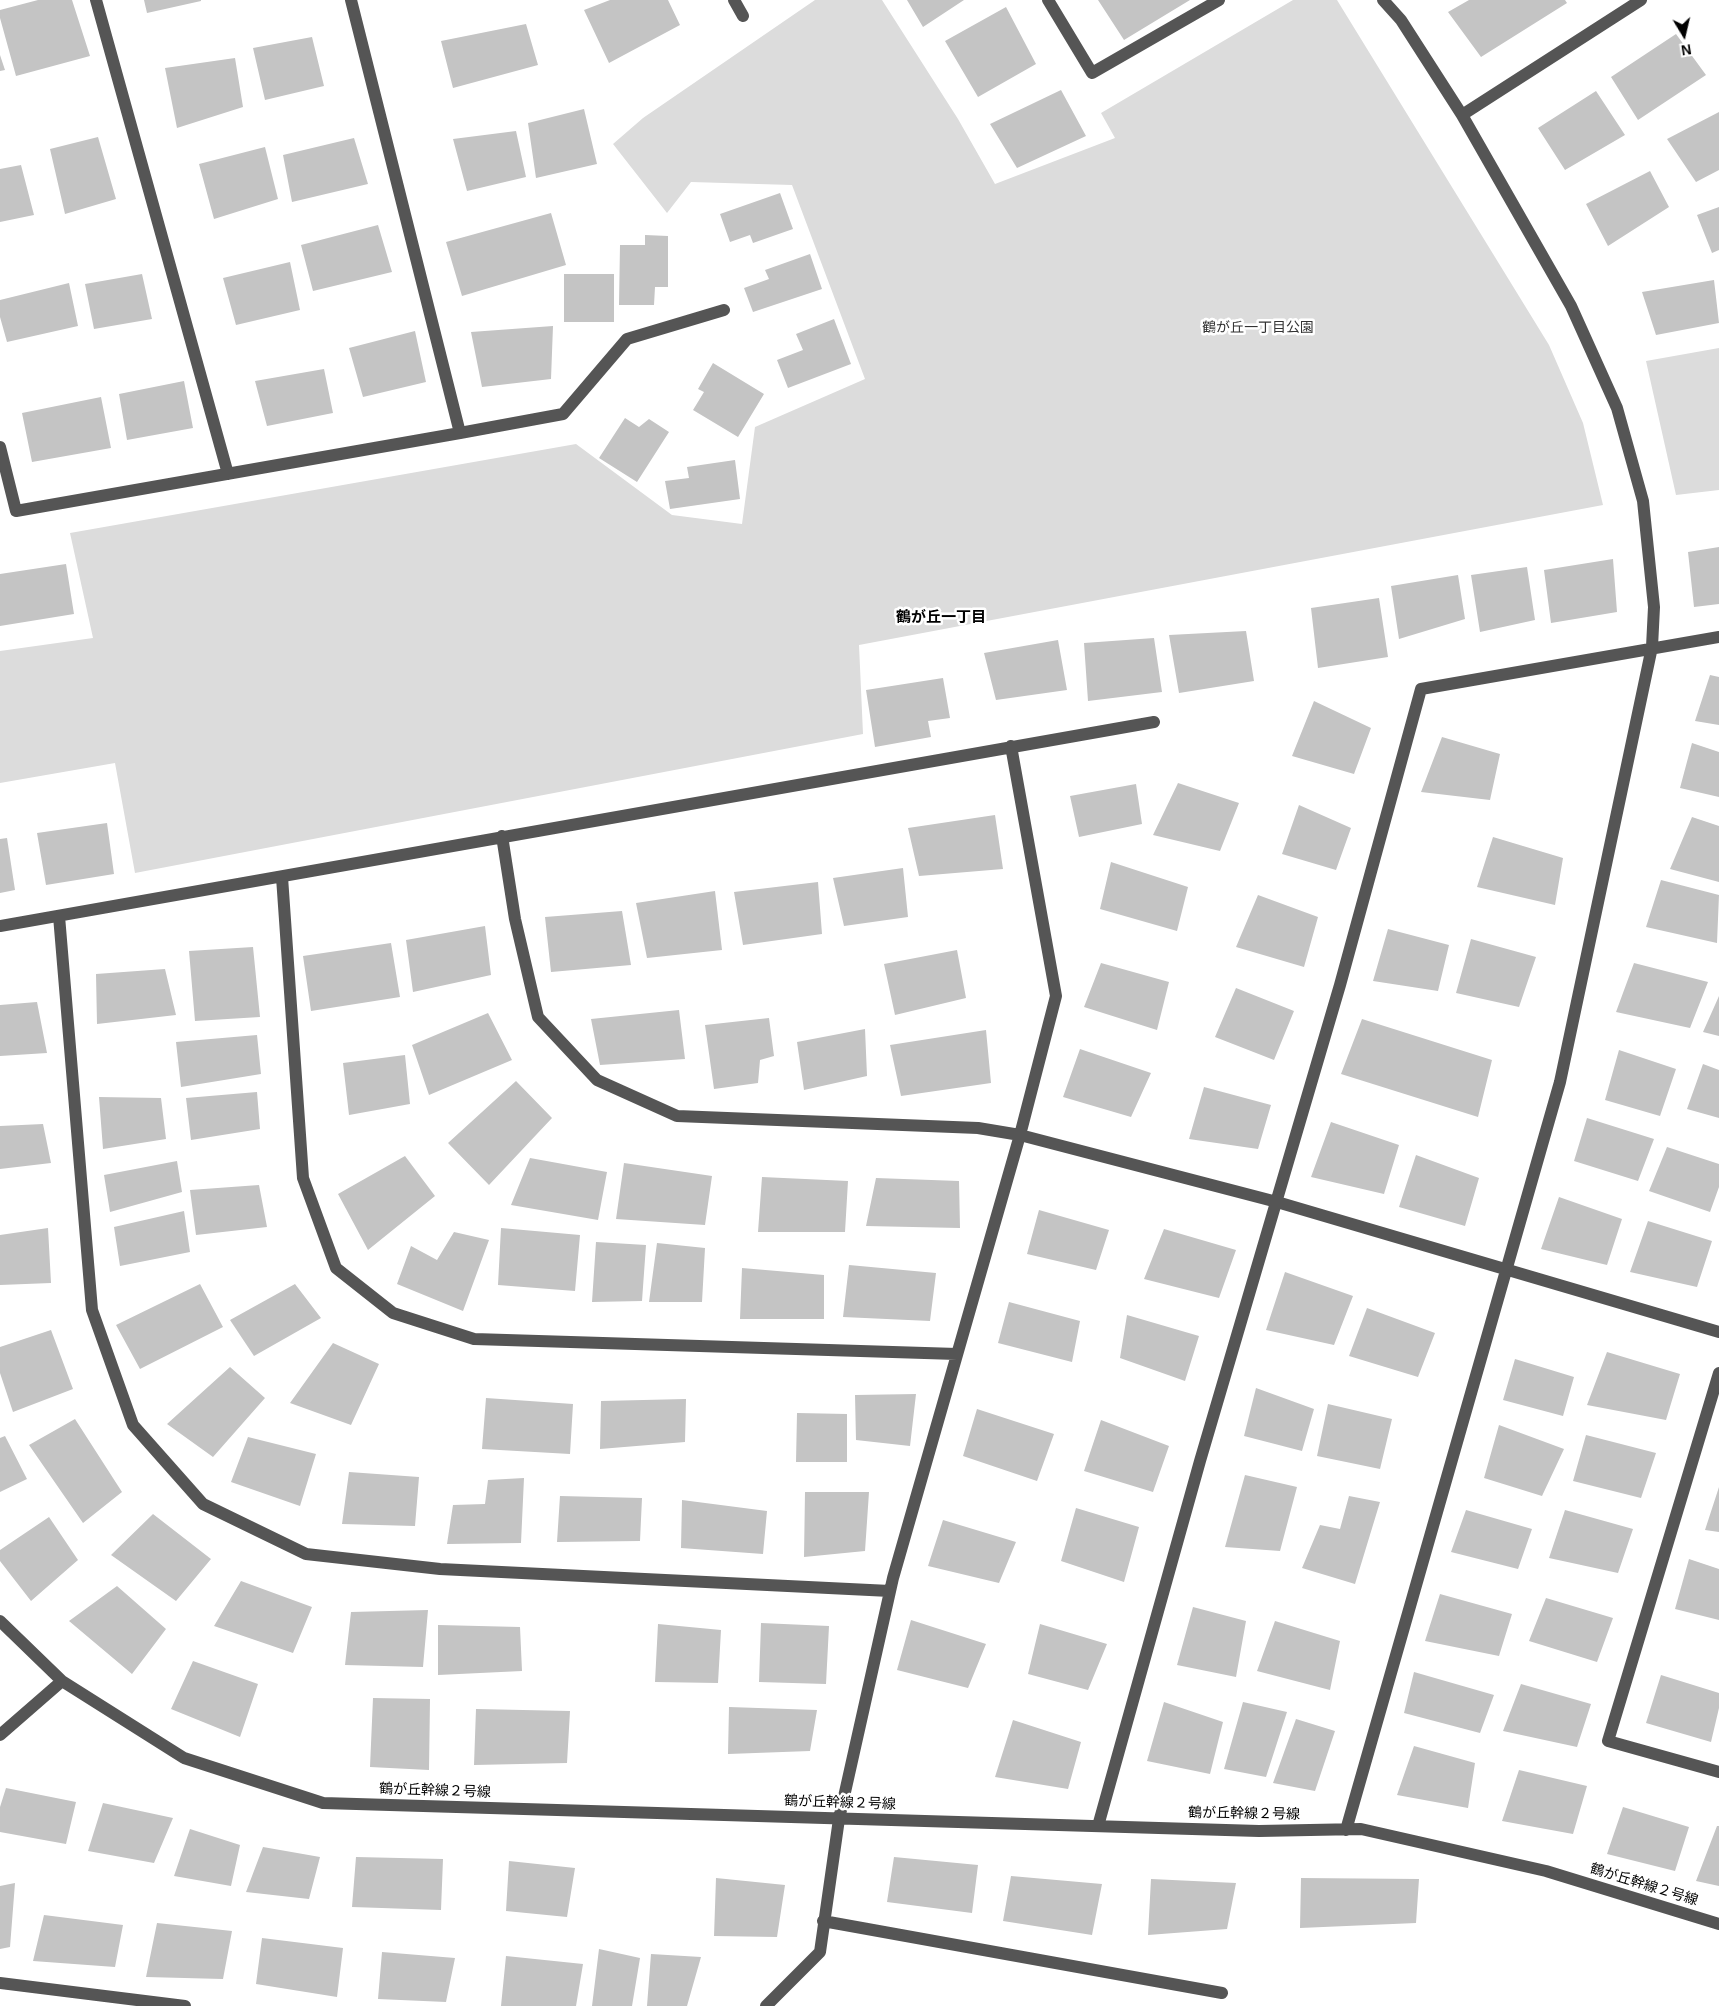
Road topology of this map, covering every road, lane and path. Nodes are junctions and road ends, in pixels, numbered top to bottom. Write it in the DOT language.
graph roads {
  1 [pos="96,0"];
  2 [pos="351,0"];
  3 [pos="734,0"];
  4 [pos="1048,0"];
  5 [pos="1219,0"];
  6 [pos="1383,0"];
  7 [pos="1641,0"];
  8 [pos="743,16"];
  9 [pos="1462,115"];
  10 [pos="724,310"];
  11 [pos="460,433"];
  12 [pos="0,447"];
  13 [pos="228,474"];
  14 [pos="1719,637"];
  15 [pos="1652,647"];
  16 [pos="1154,722"];
  17 [pos="1011,746"];
  18 [pos="502,836"];
  19 [pos="282,877"];
  20 [pos="59,916"];
  21 [pos="0,926"];
  22 [pos="1020,1135"];
  23 [pos="1277,1202"];
  24 [pos="1506,1269"];
  25 [pos="1719,1332"];
  26 [pos="957,1354"];
  27 [pos="1719,1373"];
  28 [pos="890,1590"];
  29 [pos="0,1621"];
  30 [pos="62,1681"];
  31 [pos="0,1735"];
  32 [pos="1719,1772"];
  33 [pos="839,1819"];
  34 [pos="1098,1826"];
  35 [pos="1346,1830"];
  36 [pos="823,1921"];
  37 [pos="1719,1924"];
  38 [pos="0,1982"];
  39 [pos="1222,1993"];
  40 [pos="185,2006"];
  41 [pos="766,2006"];
  1 -- 13 [label="street"];
  2 -- 11 [label="street"];
  3 -- 8 [label="street"];
  4 -- 5 [label="street"];
  6 -- 9 [label="street"];
  7 -- 9 [label="street"];
  9 -- 15 [label="street"];
  10 -- 11 [label="street"];
  11 -- 13 [label="street"];
  12 -- 13 [label="street"];
  14 -- 15 [label="street"];
  15 -- 23 [label="street"];
  15 -- 24 [label="street"];
  16 -- 17 [label="street"];
  17 -- 18 [label="street"];
  17 -- 22 [label="street"];
  18 -- 19 [label="street"];
  18 -- 22 [label="street"];
  19 -- 20 [label="street"];
  19 -- 26 [label="street"];
  20 -- 21 [label="street"];
  20 -- 28 [label="street"];
  22 -- 23 [label="street"];
  22 -- 26 [label="street"];
  23 -- 24 [label="street"];
  23 -- 34 [label="street"];
  24 -- 25 [label="street"];
  24 -- 35 [label="street"];
  26 -- 28 [label="street"];
  27 -- 32 [label="street"];
  28 -- 33 [label="street"];
  29 -- 30 [label="street, 鶴が丘幹線２号線"];
  30 -- 31 [label="street"];
  30 -- 33 [label="street, 鶴が丘幹線２号線"];
  33 -- 34 [label="street, 鶴が丘幹線２号線"];
  33 -- 36 [label="street"];
  34 -- 35 [label="street, 鶴が丘幹線２号線"];
  35 -- 37 [label="street, 鶴が丘幹線２号線"];
  36 -- 39 [label="street"];
  36 -- 41 [label="street"];
  38 -- 40 [label="street"];
}
